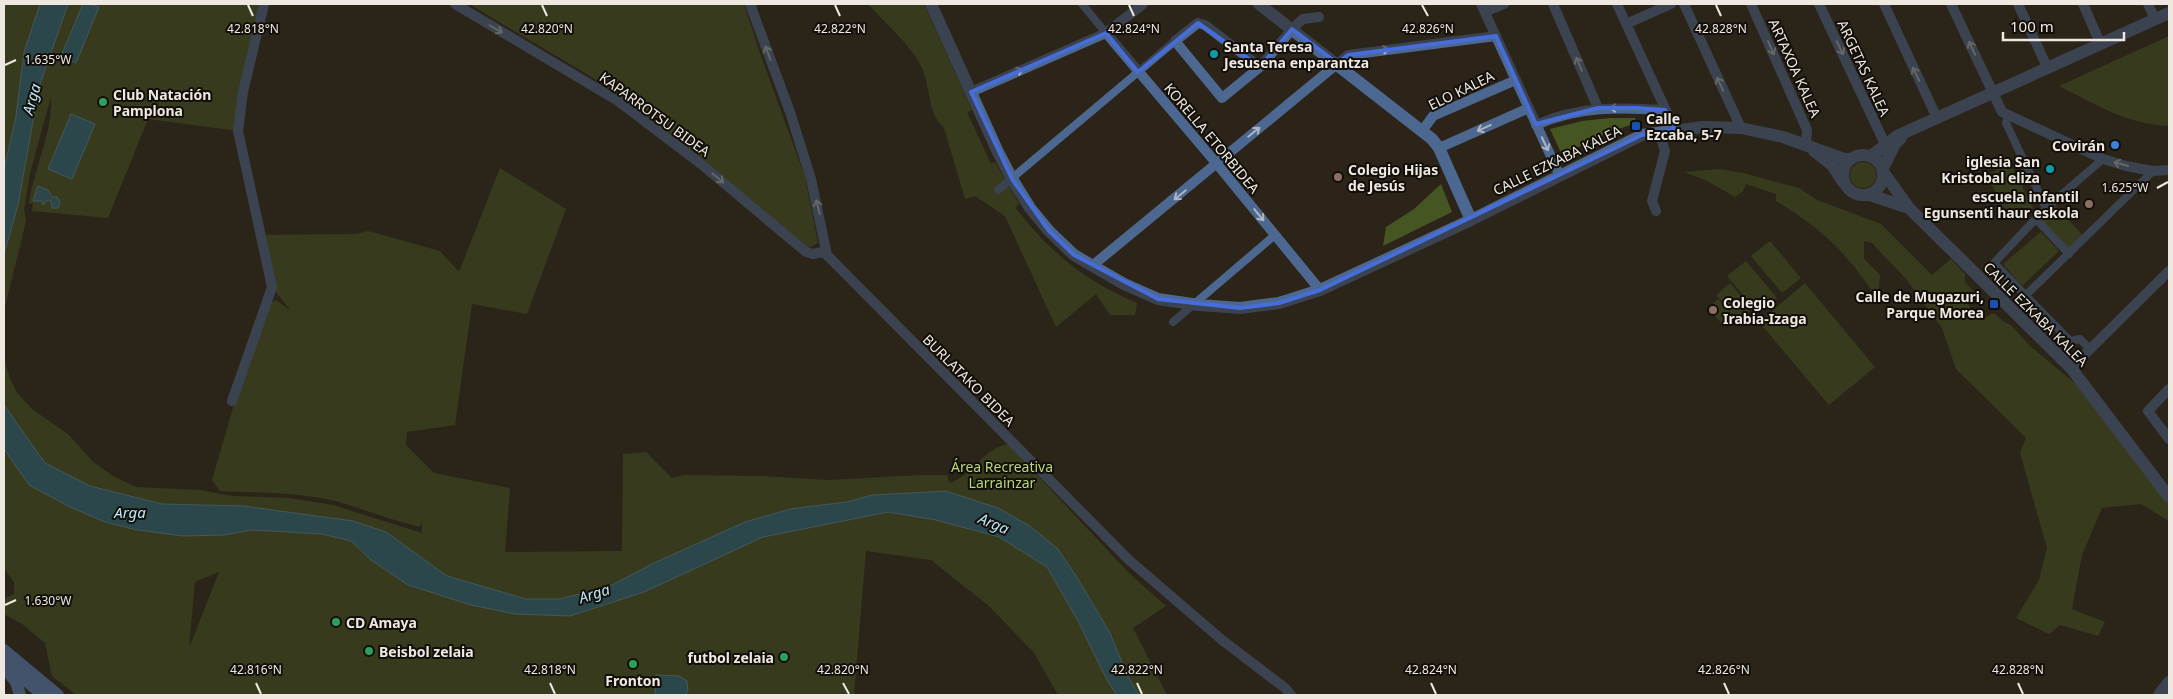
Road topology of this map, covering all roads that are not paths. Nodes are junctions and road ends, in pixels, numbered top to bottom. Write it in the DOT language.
graph roads {
  1 [pos="264,4"];
  2 [pos="455,4"];
  3 [pos="750,4"];
  4 [pos="931,4"];
  5 [pos="1082,4"];
  6 [pos="1143,4"];
  7 [pos="1259,4"];
  8 [pos="1504,4"];
  9 [pos="1554,4"];
  10 [pos="1617,4"];
  11 [pos="1671,4"];
  12 [pos="1684,4"];
  13 [pos="1751,4"];
  14 [pos="1819,4"];
  15 [pos="1884,4"];
  16 [pos="1951,4"];
  17 [pos="2018,4"];
  18 [pos="2082,4"];
  19 [pos="2148,4"];
  20 [pos="1483,8"];
  21 [pos="2169,13"];
  22 [pos="1319,16"];
  23 [pos="2155,19"];
  24 [pos="1626,24"];
  25 [pos="1292,29"];
  26 [pos="1106,33"];
  27 [pos="1496,36"];
  28 [pos="1175,41"];
  29 [pos="2101,44"];
  30 [pos="1336,64"];
  31 [pos="1260,67"];
  32 [pos="2048,69"];
  33 [pos="1138,72"];
  34 [pos="1516,80"];
  35 [pos="971,92"];
  36 [pos="1992,92"];
  37 [pos="1529,108"];
  38 [pos="1598,108"];
  39 [pos="1665,110"];
  40 [pos="2008,115"];
  41 [pos="1937,118"];
  42 [pos="1536,124"];
  43 [pos="1741,128"];
  44 [pos="1422,130"];
  45 [pos="1675,130"];
  46 [pos="1911,130"];
  47 [pos="1659,132"];
  48 [pos="1885,144"];
  49 [pos="1806,145"];
  50 [pos="1439,148"];
  51 [pos="1871,156"];
  52 [pos="1851,159"];
  53 [pos="2103,159"];
  54 [pos="1217,164"];
  55 [pos="1883,170"];
  56 [pos="2169,170"];
  57 [pos="2153,171"];
  58 [pos="1560,176"];
  59 [pos="1012,179"];
  60 [pos="1847,187"];
  61 [pos="998,190"];
  62 [pos="1870,195"];
  63 [pos="1909,208"];
  64 [pos="2046,208"];
  65 [pos="1656,211"];
  66 [pos="2036,219"];
  67 [pos="1471,220"];
  68 [pos="1275,235"];
  69 [pos="2069,254"];
  70 [pos="827,255"];
  71 [pos="1092,266"];
  72 [pos="2168,274"];
  73 [pos="1320,290"];
  74 [pos="2026,295"];
  75 [pos="1192,304"];
  76 [pos="1172,322"];
  77 [pos="2090,349"];
  78 [pos="2071,368"];
  79 [pos="2169,389"];
  80 [pos="232,401"];
  81 [pos="2169,439"];
  82 [pos="2169,497"];
  83 [pos="5,659"];
  84 [pos="24,679"];
  85 [pos="2169,682"];
  86 [pos="41,691"];
  87 [pos="20,695"];
  88 [pos="30,695"];
  89 [pos="51,695"];
  90 [pos="58,695"];
  91 [pos="1291,695"];
  92 [pos="2159,695"];
  1 -- 80 [label="street"];
  2 -- 70 [label="street, KAPARROTSU BIDEA, one-way"];
  70 -- 3 [label="street, one-way"];
  4 -- 35 [label="street, CALLE EZKABA KALEA"];
  5 -- 26 [label="street, KORELLA ETORBIDEA"];
  6 -- 26 [label="street"];
  7 -- 25 [label="street"];
  8 -- 20 [label="street"];
  38 -- 9 [label="street, one-way"];
  10 -- 24 [label="street"];
  11 -- 24 [label="street"];
  43 -- 12 [label="street, one-way"];
  13 -- 49 [label="street, ARTAXOA KALEA, one-way"];
  14 -- 48 [label="street, ARGETAS KALEA, one-way"];
  41 -- 15 [label="street, one-way"];
  36 -- 16 [label="street, one-way"];
  17 -- 32 [label="street"];
  18 -- 29 [label="street"];
  19 -- 23 [label="street"];
  20 -- 27 [label="street"];
  21 -- 23 [label="street"];
  22 -- 25 [label="street"];
  23 -- 29 [label="street"];
  24 -- 39 [label="street"];
  25 -- 30 [label="street"];
  25 -- 31 [label="street"];
  26 -- 33 [label="street, KORELLA ETORBIDEA"];
  35 -- 26 [label="street, one-way"];
  30 -- 27 [label="street, one-way"];
  27 -- 34 [label="street"];
  28 -- 31 [label="street"];
  28 -- 31 [label="street"];
  28 -- 33 [label="street"];
  29 -- 32 [label="street"];
  30 -- 44 [label="street"];
  54 -- 30 [label="street, one-way"];
  32 -- 36 [label="street"];
  33 -- 54 [label="street, KORELLA ETORBIDEA"];
  33 -- 59 [label="street"];
  34 -- 37 [label="street"];
  34 -- 44 [label="street, ELO KALEA"];
  35 -- 59 [label="street, CALLE EZKABA KALEA"];
  36 -- 40 [label="street"];
  36 -- 41 [label="street"];
  37 -- 42 [label="street"];
  37 -- 50 [label="street, one-way"];
  39 -- 38 [label="street, CALLE EZKABA KALEA, one-way"];
  38 -- 42 [label="street, CALLE EZKABA KALEA"];
  39 -- 45 [label="street"];
  40 -- 53 [label="street"];
  40 -- 64 [label="street"];
  41 -- 46 [label="street"];
  42 -- 58 [label="street, one-way"];
  43 -- 45 [label="street, CALLE EZKABA KALEA"];
  43 -- 49 [label="street, CALLE EZKABA KALEA"];
  44 -- 50 [label="street"];
  45 -- 47 [label="street, CALLE EZKABA KALEA"];
  46 -- 48 [label="street"];
  46 -- 55 [label="street"];
  47 -- 58 [label="street, CALLE EZKABA KALEA"];
  47 -- 65 [label="street"];
  48 -- 51 [label="street"];
  49 -- 52 [label="street, CALLE EZKABA KALEA"];
  49 -- 60 [label="street, CALLE EZKABA KALEA"];
  50 -- 67 [label="street"];
  51 -- 52 [label="street"];
  51 -- 55 [label="street"];
  52 -- 60 [label="street"];
  57 -- 53 [label="street, one-way"];
  53 -- 64 [label="street"];
  54 -- 68 [label="street, KORELLA ETORBIDEA, one-way"];
  54 -- 71 [label="street, one-way"];
  55 -- 62 [label="street"];
  55 -- 63 [label="street, CALLE EZKABA KALEA"];
  56 -- 57 [label="street"];
  57 -- 69 [label="street"];
  58 -- 67 [label="street, CALLE EZKABA KALEA"];
  59 -- 61 [label="street"];
  59 -- 71 [label="street, CALLE EZKABA KALEA"];
  60 -- 62 [label="street"];
  62 -- 63 [label="street, CALLE EZKABA KALEA"];
  63 -- 78 [label="street, CALLE EZKABA KALEA"];
  64 -- 66 [label="street"];
  66 -- 69 [label="street"];
  66 -- 74 [label="street"];
  67 -- 73 [label="street, CALLE EZKABA KALEA"];
  68 -- 73 [label="street, KORELLA ETORBIDEA"];
  68 -- 75 [label="street"];
  69 -- 74 [label="street"];
  70 -- 91 [label="street, BURLATAKO BIDEA"];
  71 -- 75 [label="street, CALLE EZKABA KALEA"];
  72 -- 77 [label="street"];
  73 -- 75 [label="street, CALLE EZKABA KALEA"];
  74 -- 77 [label="street"];
  75 -- 76 [label="street"];
  77 -- 78 [label="street"];
  78 -- 82 [label="street, CALLE EZKABA KALEA"];
  79 -- 81 [label="street"];
  83 -- 84 [label="main road"];
  83 -- 87 [label="main road"];
  83 -- 90 [label="main road"];
  84 -- 86 [label="main road"];
  84 -- 88 [label="main road"];
  85 -- 92 [label="street"];
  86 -- 89 [label="main road"];
}
